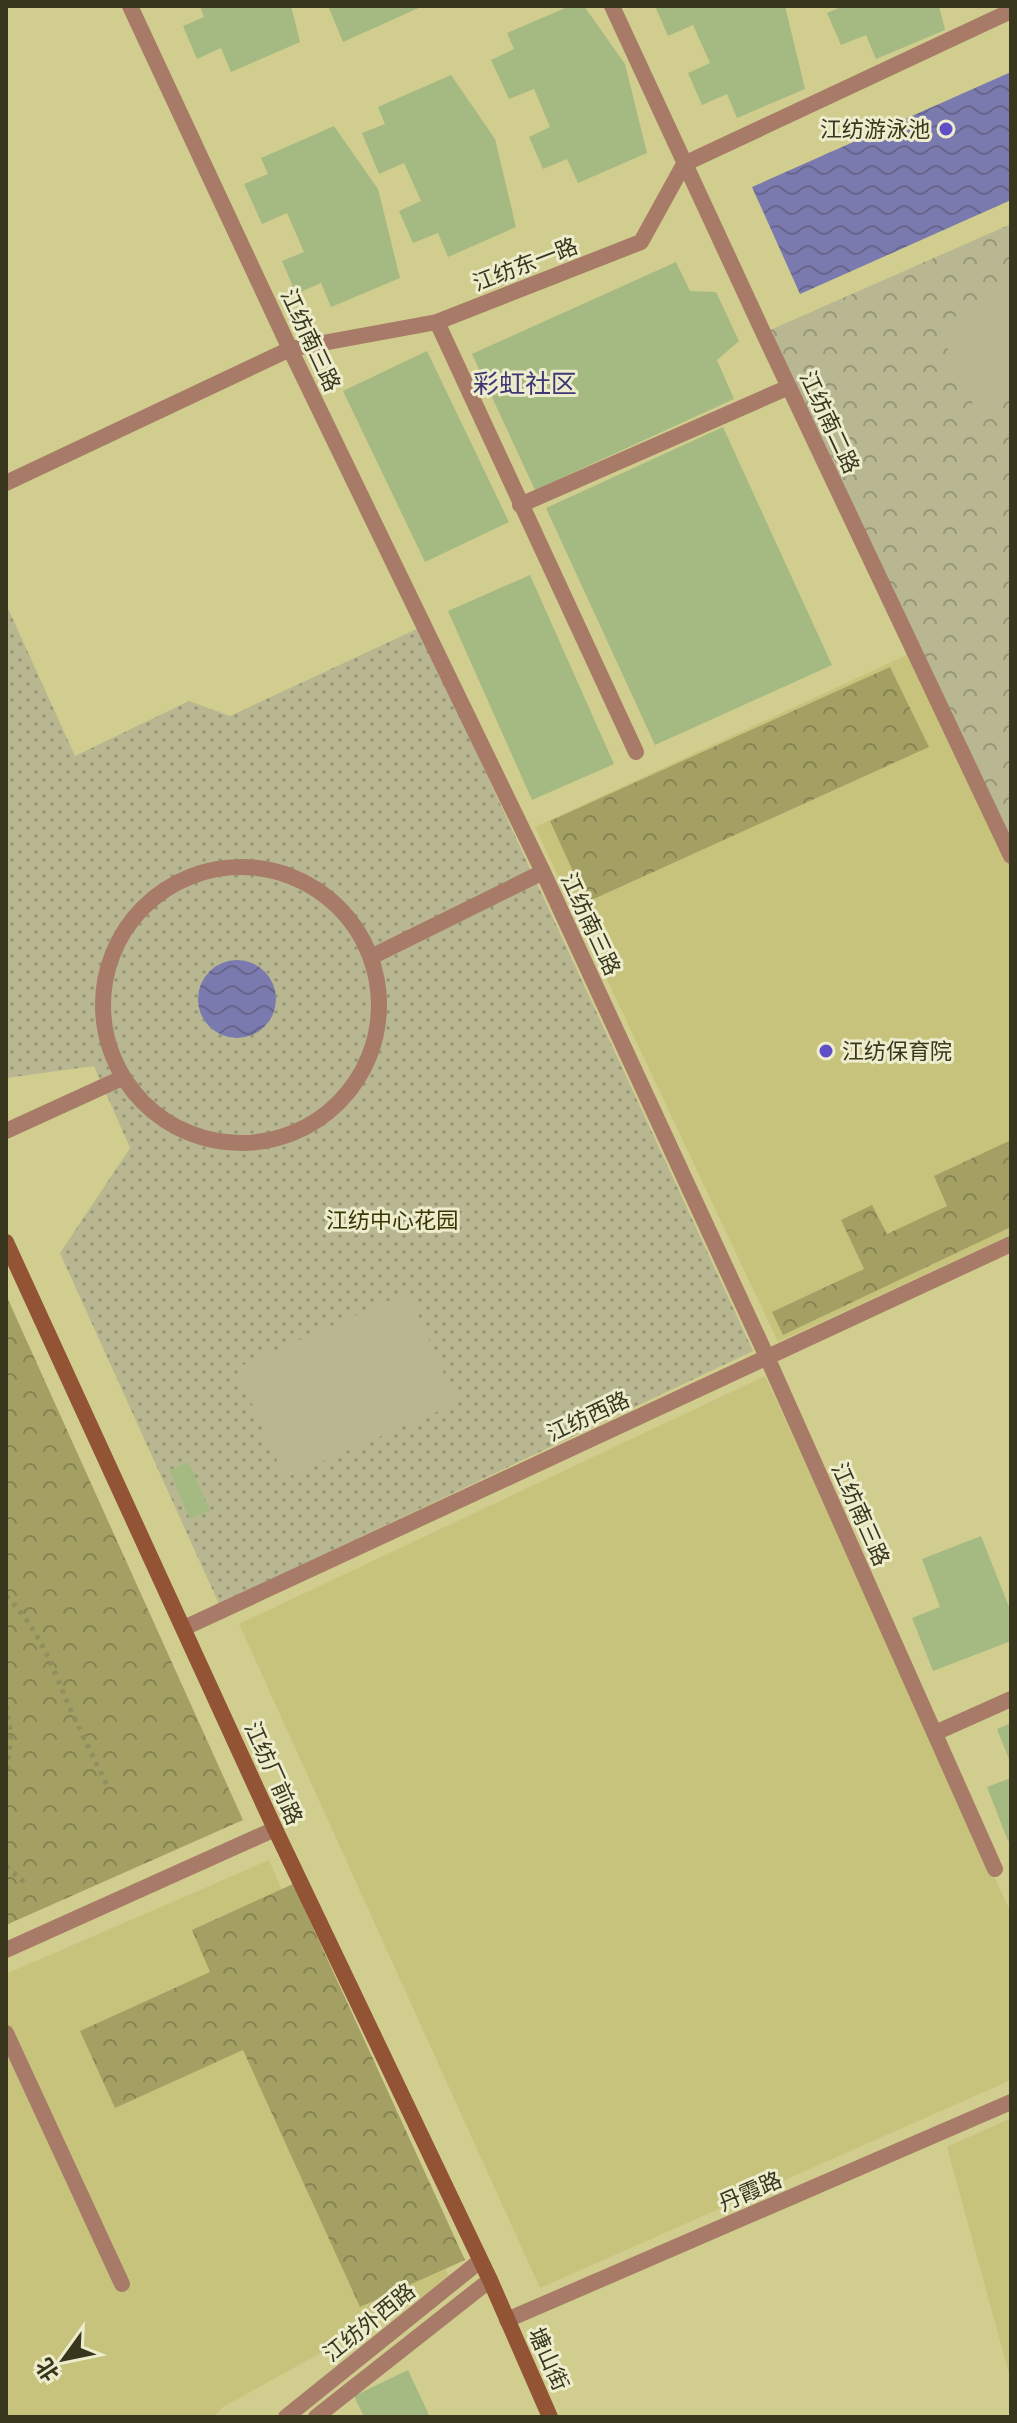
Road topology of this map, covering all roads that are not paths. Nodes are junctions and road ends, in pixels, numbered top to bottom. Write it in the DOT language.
graph roads {
  1 [pos="130,6"];
  2 [pos="612,6"];
  3 [pos="1011,11"];
  4 [pos="684,164"];
  5 [pos="437,322"];
  6 [pos="290,349"];
  7 [pos="789,387"];
  8 [pos="6,483"];
  9 [pos="520,505"];
  10 [pos="636,752"];
  11 [pos="1011,856"];
  12 [pos="543,872"];
  13 [pos="371,957"];
  14 [pos="122,1078"];
  15 [pos="6,1131"];
  16 [pos="6,1242"];
  17 [pos="1011,1244"];
  18 [pos="767,1357"];
  19 [pos="184,1628"];
  20 [pos="1011,1699"];
  21 [pos="935,1733"];
  22 [pos="275,1829"];
  23 [pos="995,1869"];
  24 [pos="6,1950"];
  25 [pos="6,2033"];
  26 [pos="1011,2102"];
  27 [pos="480,2261"];
  28 [pos="490,2280"];
  29 [pos="122,2284"];
  30 [pos="507,2320"];
  31 [pos="286,2417"];
  32 [pos="316,2417"];
  33 [pos="550,2417"];
  1 -- 6 [label="street, 江纺南三路"];
  2 -- 4 [label="street, 江纺南二路"];
  3 -- 4 [label="street"];
  4 -- 5 [label="street, 江纺东一路"];
  4 -- 7 [label="street, 江纺南二路"];
  5 -- 6 [label="street, 江纺东一路"];
  5 -- 9 [label="street"];
  6 -- 8 [label="street, 江纺东一路"];
  6 -- 12 [label="street, 江纺南三路"];
  7 -- 9 [label="street"];
  7 -- 11 [label="street, 江纺南二路"];
  9 -- 10 [label="street"];
  12 -- 13 [label="street"];
  12 -- 18 [label="street, 江纺南三路"];
  13 -- 14 [label="street"];
  13 -- 14 [label="street"];
  14 -- 15 [label="street"];
  16 -- 19 [label="main road, 江纺厂前路"];
  17 -- 18 [label="street, 江纺西路"];
  18 -- 19 [label="street, 江纺西路"];
  18 -- 21 [label="street, 江纺南三路"];
  19 -- 22 [label="main road, 江纺厂前路"];
  20 -- 21 [label="street"];
  21 -- 23 [label="street, 江纺南三路"];
  22 -- 24 [label="street"];
  22 -- 27 [label="main road, 江纺厂前路"];
  25 -- 29 [label="street"];
  26 -- 30 [label="street, 丹霞路"];
  27 -- 28 [label="main road, 江纺厂前路"];
  27 -- 31 [label="street, 江纺外西路"];
  28 -- 30 [label="main road, 江纺厂前路"];
  28 -- 32 [label="street, 江纺外西路"];
  30 -- 33 [label="main road, 塘山街"];
}
